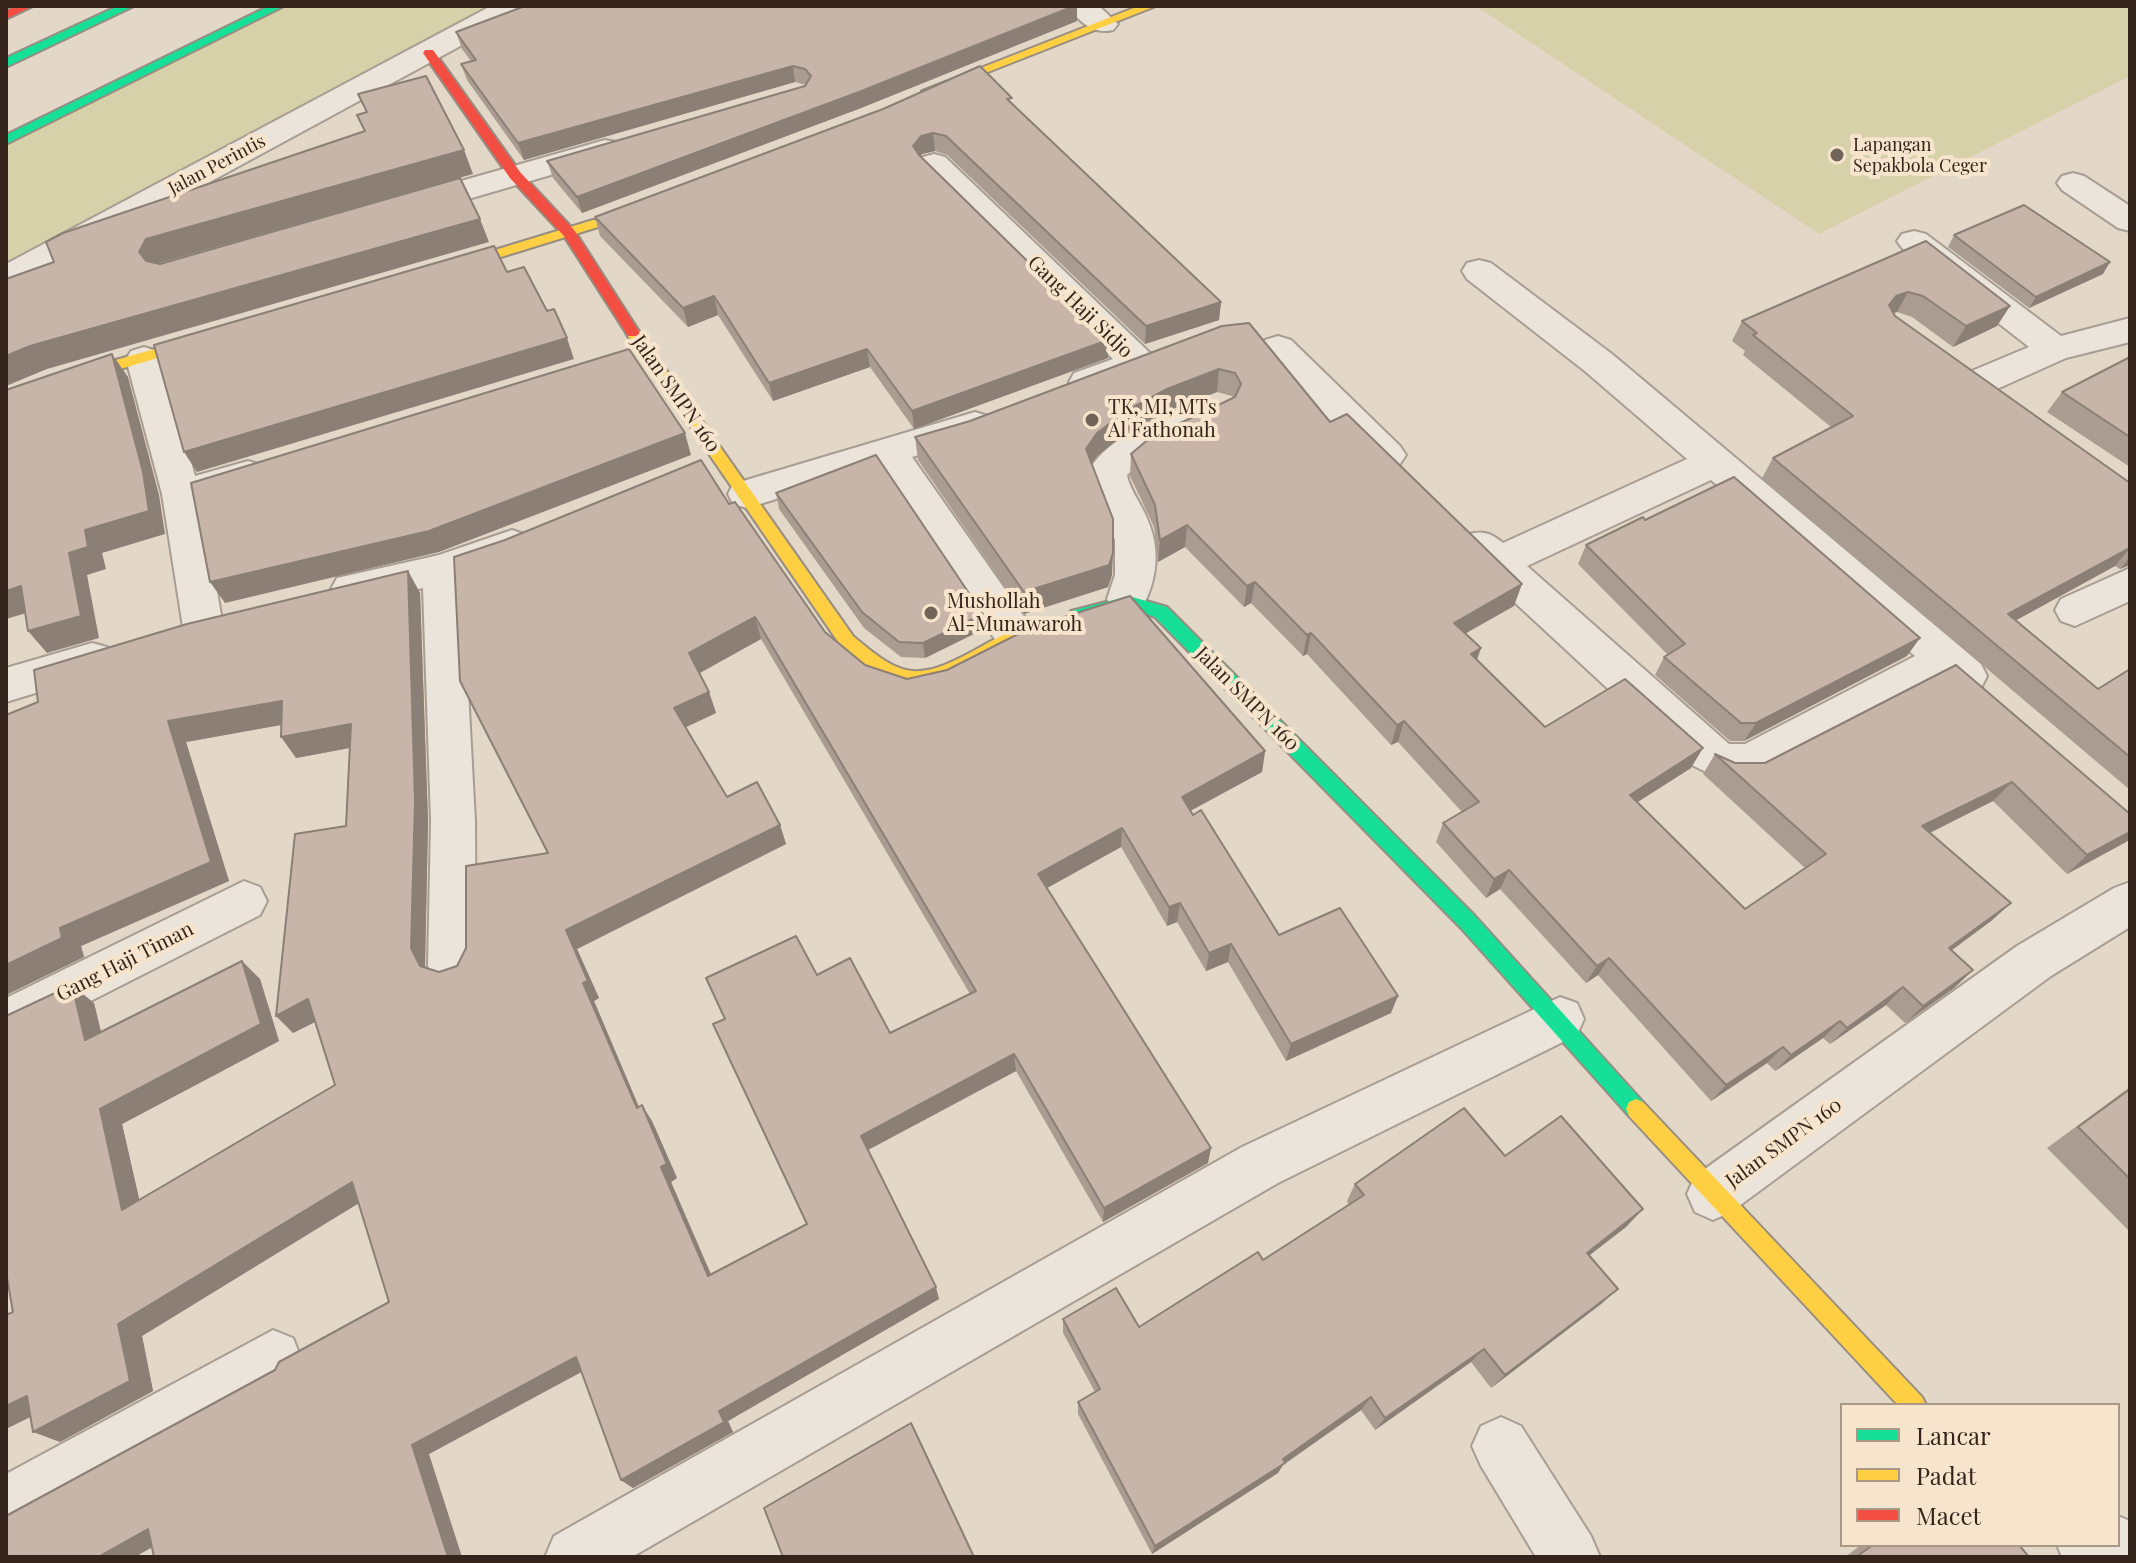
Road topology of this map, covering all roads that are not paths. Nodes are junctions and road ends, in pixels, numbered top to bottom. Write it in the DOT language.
graph roads {
  1 [pos="27,6"];
  2 [pos="128,6"];
  3 [pos="278,6"];
  4 [pos="513,6"];
  5 [pos="1150,6"];
  6 [pos="6,15"];
  7 [pos="1093,15"];
  8 [pos="429,53"];
  9 [pos="6,63"];
  10 [pos="912,99"];
  11 [pos="6,140"];
  12 [pos="633,141"];
  13 [pos="934,164"];
  14 [pos="515,175"];
  15 [pos="2073,183"];
  16 [pos="381,214"];
  17 [pos="612,217"];
  18 [pos="2130,221"];
  19 [pos="569,233"];
  20 [pos="1914,241"];
  21 [pos="1479,271"];
  22 [pos="421,276"];
  23 [pos="6,278"];
  24 [pos="2130,330"];
  25 [pos="228,333"];
  26 [pos="1278,348"];
  27 [pos="2055,349"];
  28 [pos="144,359"];
  29 [pos="1055,395"];
  30 [pos="6,403"];
  31 [pos="1218,408"];
  32 [pos="1013,411"];
  33 [pos="2014,411"];
  34 [pos="889,452"];
  35 [pos="722,459"];
  36 [pos="1715,462"];
  37 [pos="279,466"];
  38 [pos="680,476"];
  39 [pos="1419,486"];
  40 [pos="181,494"];
  41 [pos="747,494"];
  42 [pos="1452,519"];
  43 [pos="541,533"];
  44 [pos="1497,563"];
  45 [pos="442,569"];
  46 [pos="2130,583"];
  47 [pos="322,596"];
  48 [pos="1127,599"];
  49 [pos="2075,610"];
  50 [pos="1057,623"];
  51 [pos="203,627"];
  52 [pos="1022,634"];
  53 [pos="127,649"];
  54 [pos="1946,659"];
  55 [pos="6,685"];
  56 [pos="1993,701"];
  57 [pos="244,901"];
  58 [pos="2130,902"];
  59 [pos="452,966"];
  60 [pos="1560,1019"];
  61 [pos="6,1022"];
  62 [pos="1713,1194"];
  63 [pos="273,1358"];
  64 [pos="1912,1403"];
  65 [pos="1501,1446"];
  66 [pos="6,1506"];
  67 [pos="2093,1547"];
  68 [pos="2112,1547"];
  69 [pos="575,1557"];
  70 [pos="1570,1557"];
  1 -- 6 [label="main road"];
  2 -- 9 [label="main road"];
  3 -- 11 [label="main road"];
  4 -- 8 [label="street, Jalan Perintis"];
  5 -- 7 [label="main road"];
  7 -- 10 [label="main road"];
  8 -- 14 [label="main road, Jalan SMPN 160"];
  8 -- 23 [label="street, Jalan Perintis"];
  12 -- 14 [label="street"];
  13 -- 29 [label="street, Gang Haji Sidjo"];
  14 -- 16 [label="street"];
  14 -- 19 [label="main road, Jalan SMPN 160"];
  15 -- 18 [label="street"];
  17 -- 19 [label="main road"];
  19 -- 22 [label="main road"];
  19 -- 35 [label="main road, Jalan SMPN 160"];
  20 -- 27 [label="street"];
  21 -- 36 [label="street"];
  24 -- 27 [label="street"];
  25 -- 28 [label="main road"];
  26 -- 39 [label="street"];
  27 -- 33 [label="street"];
  28 -- 30 [label="main road"];
  28 -- 40 [label="street"];
  31 -- 48 [label="street"];
  32 -- 34 [label="street"];
  34 -- 41 [label="street"];
  34 -- 52 [label="street"];
  35 -- 38 [label="street"];
  35 -- 41 [label="main road, Jalan SMPN 160"];
  36 -- 44 [label="street"];
  36 -- 54 [label="street"];
  37 -- 40 [label="street"];
  40 -- 51 [label="street"];
  41 -- 52 [label="main road, Jalan SMPN 160"];
  42 -- 44 [label="street"];
  43 -- 45 [label="street"];
  44 -- 54 [label="street"];
  45 -- 47 [label="street"];
  45 -- 59 [label="street"];
  46 -- 49 [label="street"];
  48 -- 50 [label="main road"];
  48 -- 60 [label="main road, Jalan SMPN 160"];
  53 -- 55 [label="street"];
  54 -- 56 [label="street"];
  57 -- 61 [label="street, Gang Haji Timan"];
  58 -- 62 [label="street, Jalan SMPN 160"];
  60 -- 62 [label="main road, Jalan SMPN 160"];
  60 -- 69 [label="street"];
  62 -- 64 [label="main road"];
  63 -- 66 [label="street"];
  65 -- 70 [label="street"];
  67 -- 68 [label="street"];
}
